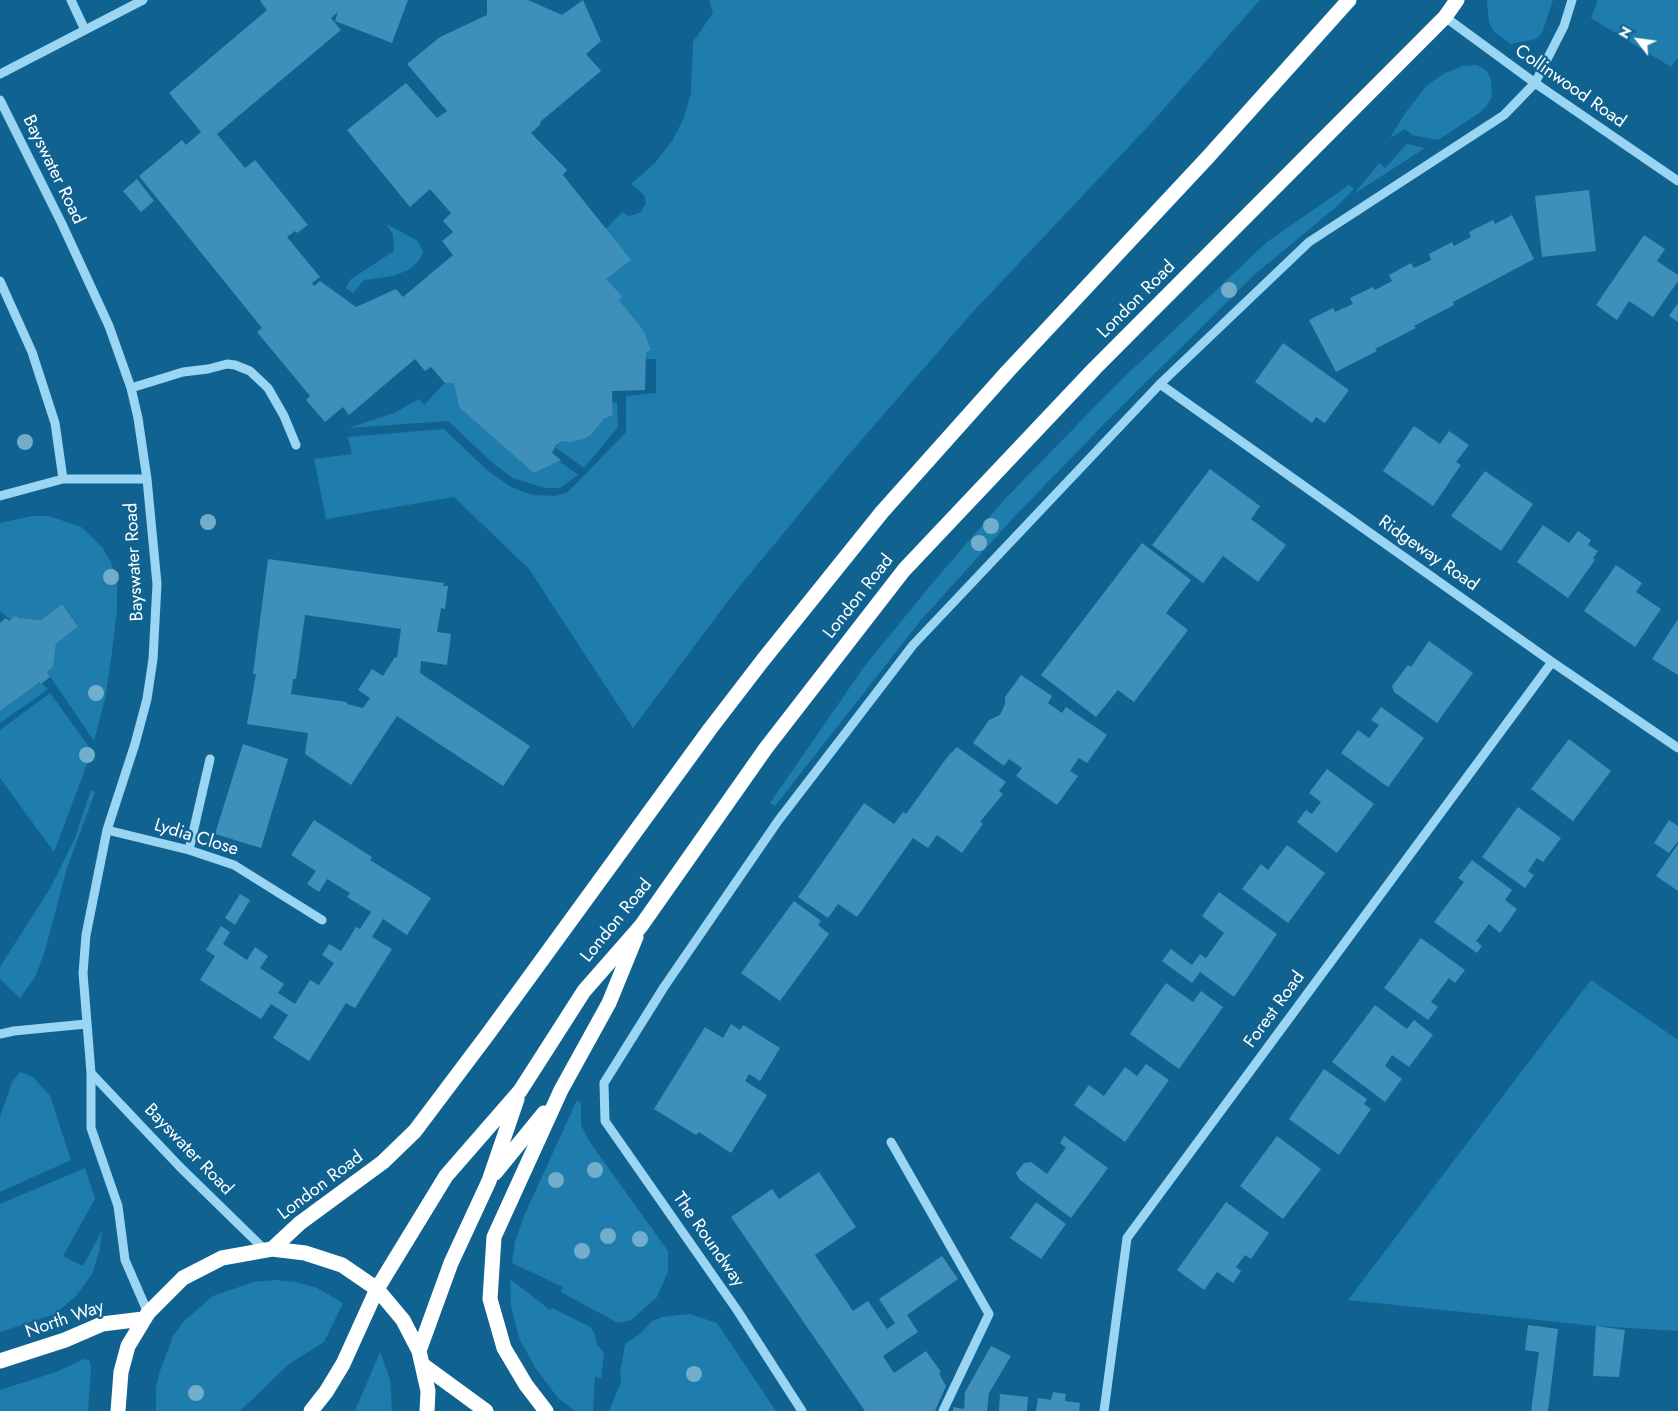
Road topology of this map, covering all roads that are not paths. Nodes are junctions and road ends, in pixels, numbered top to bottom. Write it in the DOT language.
graph roads {
  1 [pos="70,0"];
  2 [pos="143,0"];
  3 [pos="1349,0"];
  4 [pos="1457,0"];
  5 [pos="1572,0"];
  6 [pos="1445,17"];
  7 [pos="85,30"];
  8 [pos="0,74"];
  9 [pos="1535,83"];
  10 [pos="0,100"];
  11 [pos="1678,182"];
  12 [pos="0,281"];
  13 [pos="1160,384"];
  14 [pos="131,388"];
  15 [pos="296,445"];
  16 [pos="63,479"];
  17 [pos="147,479"];
  18 [pos="0,496"];
  19 [pos="1552,662"];
  20 [pos="1678,748"];
  21 [pos="210,760"];
  22 [pos="107,830"];
  23 [pos="189,850"];
  24 [pos="322,920"];
  25 [pos="640,926"];
  26 [pos="86,1024"];
  27 [pos="0,1034"];
  28 [pos="91,1073"];
  29 [pos="561,1090"];
  30 [pos="520,1091"];
  31 [pos="891,1142"];
  32 [pos="489,1181"];
  33 [pos="268,1249"];
  34 [pos="377,1289"];
  35 [pos="145,1316"];
  36 [pos="421,1358"];
  37 [pos="0,1360"];
  38 [pos="118,1411"];
  39 [pos="311,1411"];
  40 [pos="427,1411"];
  41 [pos="486,1411"];
  42 [pos="546,1411"];
  43 [pos="802,1411"];
  44 [pos="943,1411"];
  45 [pos="1104,1411"];
  1 -- 7 [label="street"];
  2 -- 7 [label="street"];
  3 -- 33 [label="highway, London Road"];
  4 -- 6 [label="highway, London Road"];
  5 -- 9 [label="street"];
  6 -- 9 [label="street, Collinwood Road"];
  6 -- 25 [label="highway, London Road"];
  7 -- 8 [label="street"];
  9 -- 11 [label="street, Collinwood Road"];
  9 -- 13 [label="street"];
  10 -- 14 [label="street, Bayswater Road"];
  12 -- 16 [label="street"];
  13 -- 19 [label="street, Ridgeway Road"];
  13 -- 43 [label="street, The Roundway"];
  14 -- 15 [label="street"];
  14 -- 17 [label="street, Bayswater Road"];
  16 -- 17 [label="street"];
  16 -- 18 [label="street"];
  17 -- 22 [label="street, Bayswater Road"];
  19 -- 20 [label="street, Ridgeway Road"];
  19 -- 45 [label="street, Forest Road"];
  21 -- 23 [label="street"];
  22 -- 23 [label="street, Lydia Close"];
  22 -- 26 [label="street, Bayswater Road"];
  23 -- 24 [label="street, Lydia Close"];
  25 -- 29 [label="highway"];
  25 -- 30 [label="highway, London Road"];
  26 -- 27 [label="street"];
  26 -- 28 [label="street, Bayswater Road"];
  28 -- 33 [label="street, Bayswater Road"];
  28 -- 35 [label="street, Bayswater Road"];
  29 -- 32 [label="highway"];
  29 -- 42 [label="highway"];
  30 -- 32 [label="highway"];
  30 -- 34 [label="highway, London Road"];
  31 -- 44 [label="street"];
  32 -- 36 [label="highway"];
  33 -- 34 [label="highway"];
  33 -- 35 [label="highway"];
  34 -- 36 [label="highway"];
  34 -- 39 [label="highway, London Road"];
  35 -- 37 [label="highway, North Way"];
  35 -- 38 [label="highway"];
  36 -- 40 [label="highway"];
  36 -- 41 [label="highway"];
}
